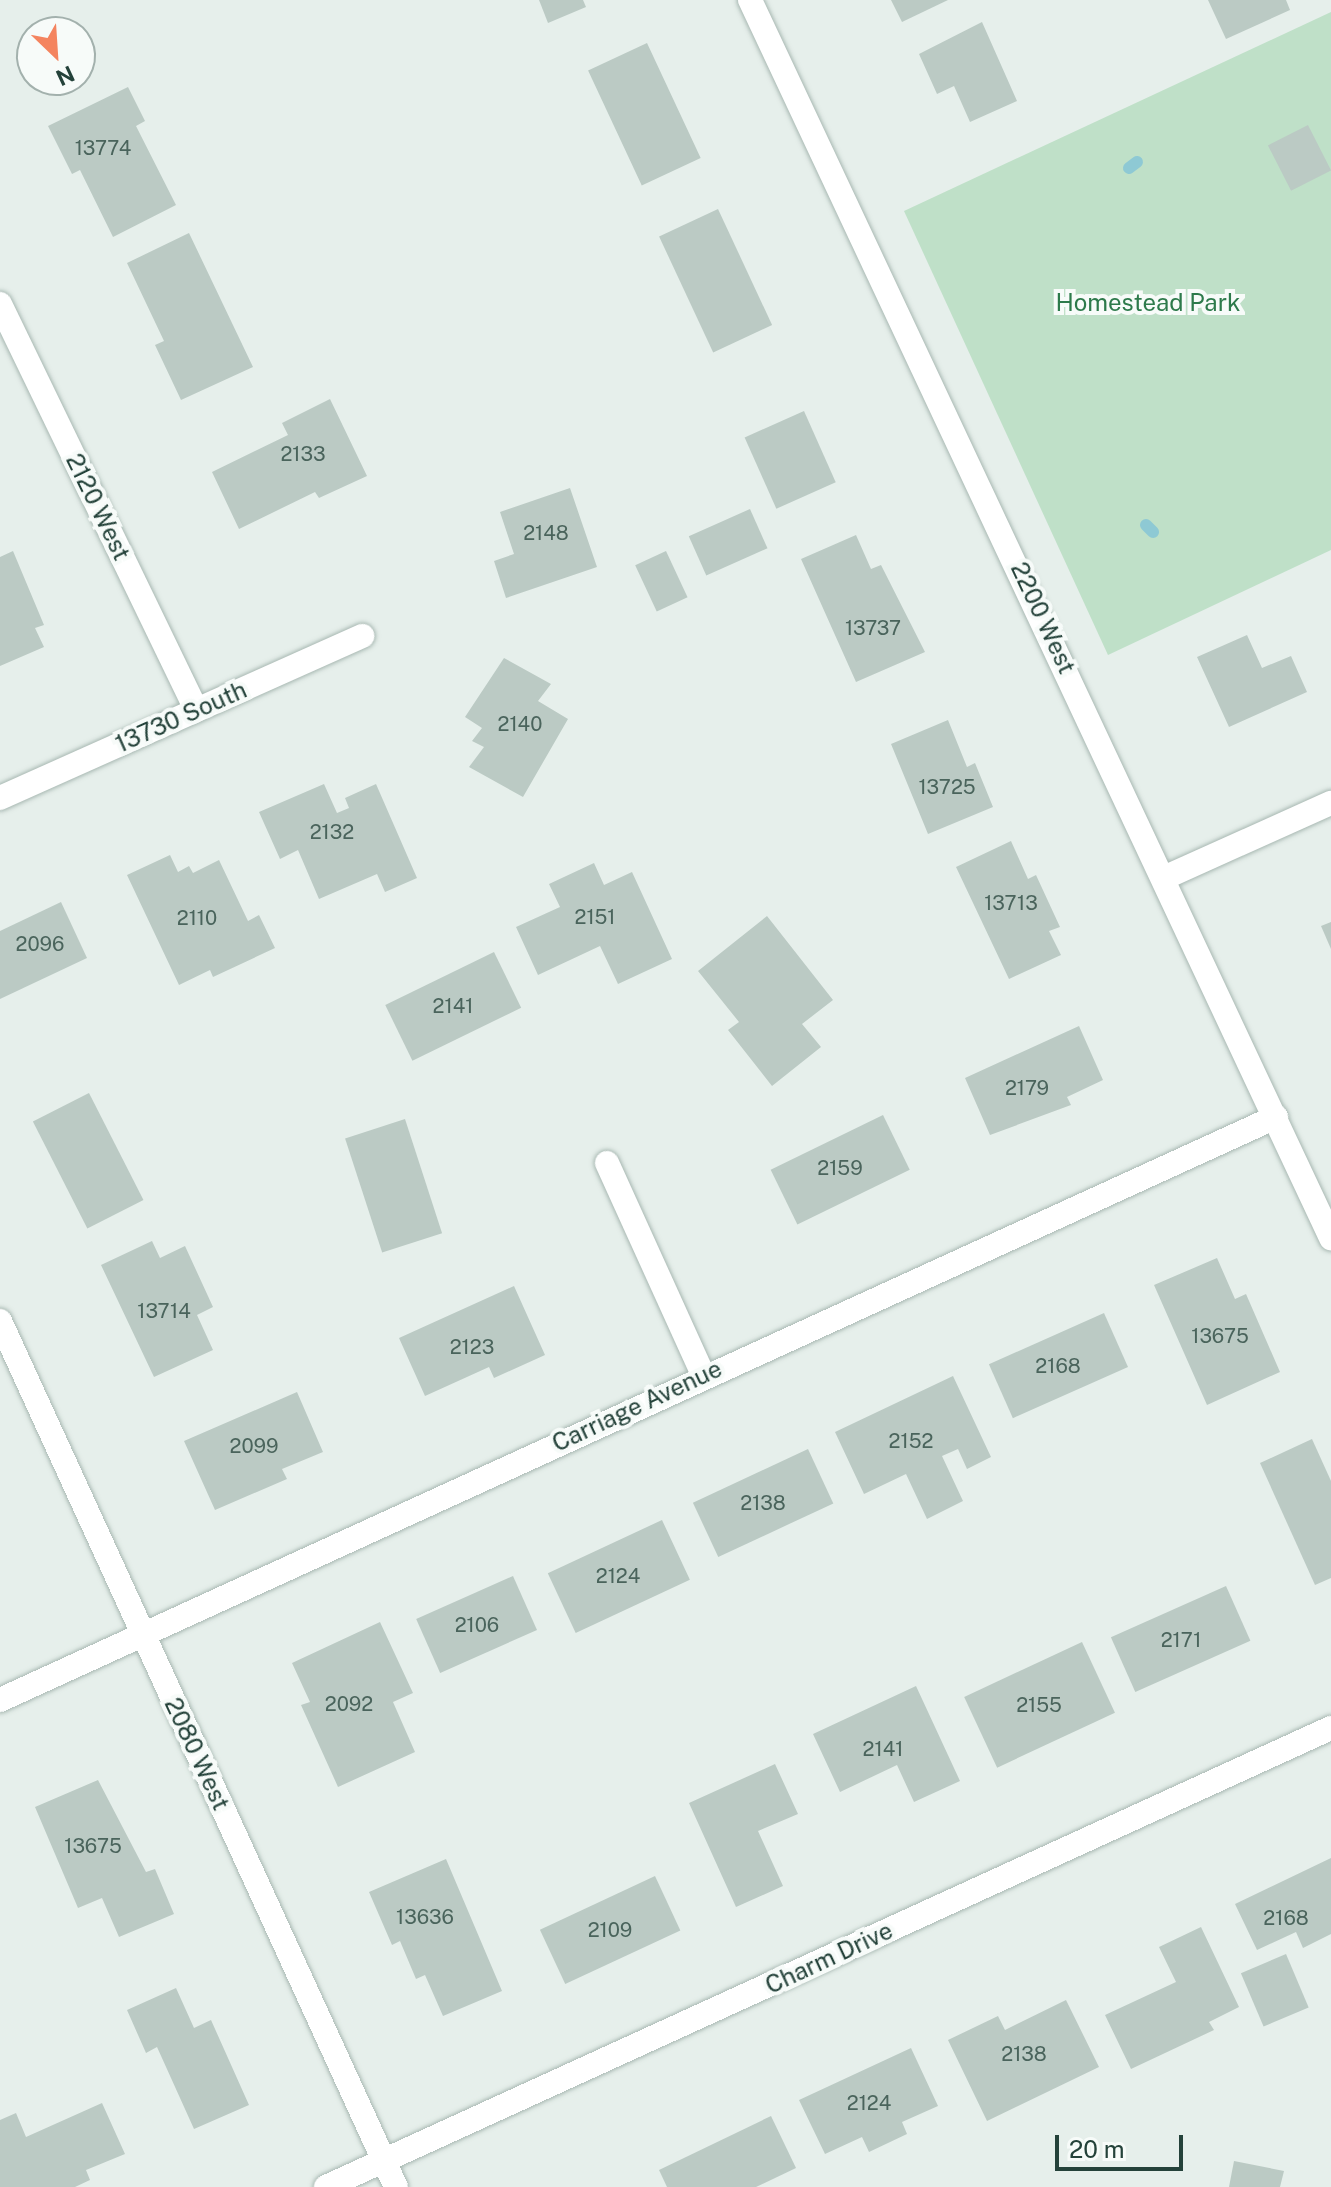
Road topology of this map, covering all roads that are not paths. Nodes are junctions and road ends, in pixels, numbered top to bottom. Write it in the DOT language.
graph roads {
  1 [pos="750,0"];
  2 [pos="0,304"];
  3 [pos="362,636"];
  4 [pos="196,710"];
  5 [pos="0,798"];
  6 [pos="1331,803"];
  7 [pos="1166,877"];
  8 [pos="1276,1117"];
  9 [pos="607,1163"];
  10 [pos="1331,1238"];
  11 [pos="0,1321"];
  12 [pos="703,1375"];
  13 [pos="142,1636"];
  14 [pos="0,1700"];
  15 [pos="1331,1728"];
  16 [pos="384,2160"];
  17 [pos="326,2187"];
  18 [pos="396,2187"];
  1 -- 7 [label="street, 2200 West"];
  2 -- 4 [label="street, 2120 West"];
  3 -- 4 [label="street, 13730 South"];
  4 -- 5 [label="street, 13730 South"];
  6 -- 7 [label="street"];
  7 -- 8 [label="street, 2200 West"];
  8 -- 10 [label="street, 2200 West"];
  8 -- 12 [label="street, Carriage Avenue"];
  9 -- 12 [label="street"];
  11 -- 13 [label="street, 2080 West"];
  12 -- 13 [label="street, Carriage Avenue"];
  13 -- 14 [label="street, Carriage Avenue"];
  13 -- 16 [label="street, 2080 West"];
  15 -- 16 [label="street, Charm Drive"];
  16 -- 17 [label="street, Charm Drive"];
  16 -- 18 [label="street, 2080 West"];
}
